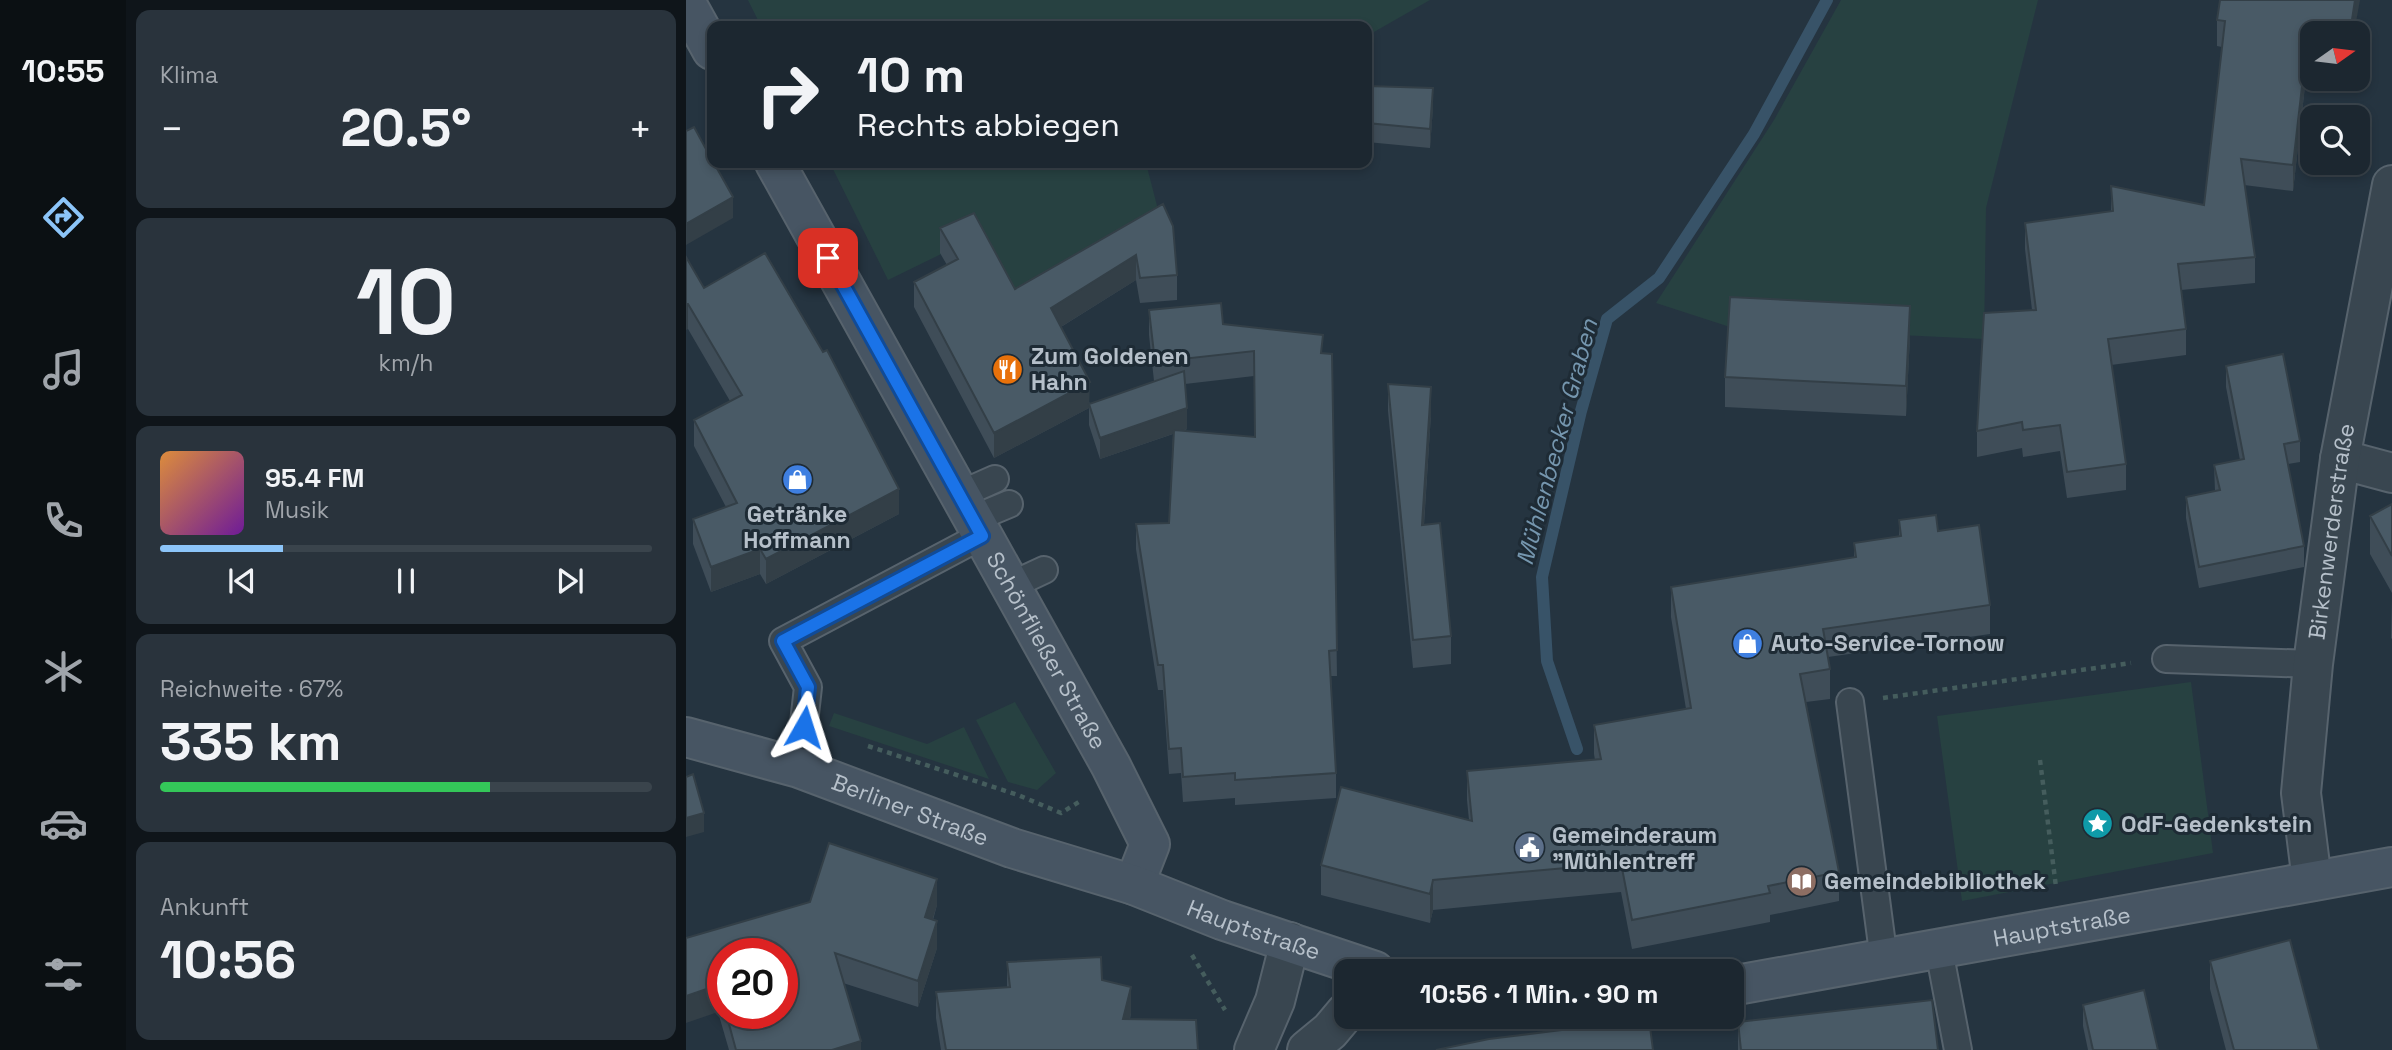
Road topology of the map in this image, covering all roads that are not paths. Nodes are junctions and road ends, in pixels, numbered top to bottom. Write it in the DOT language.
graph roads {
  1 [pos="686,3"];
  2 [pos="707,41"];
  3 [pos="778,168"];
  4 [pos="2392,185"];
  5 [pos="2340,459"];
  6 [pos="2392,472"];
  7 [pos="995,479"];
  8 [pos="1009,504"];
  9 [pos="971,517"];
  10 [pos="1044,570"];
  11 [pos="1010,586"];
  12 [pos="2166,659"];
  13 [pos="2313,664"];
  14 [pos="1850,702"];
  15 [pos="686,737"];
  16 [pos="799,768"];
  17 [pos="2392,867"];
  18 [pos="2312,881"];
  19 [pos="1134,885"];
  20 [pos="1290,942"];
  21 [pos="1939,950"];
  22 [pos="1340,959"];
  23 [pos="1884,960"];
  24 [pos="1744,984"];
  25 [pos="1334,1026"];
  26 [pos="1254,1050"];
  27 [pos="1307,1050"];
  28 [pos="1958,1050"];
  1 -- 2 [label="main road"];
  3 -- 9 [label="main road, Schönfließer Straße"];
  4 -- 5 [label="street, Birkenwerderstraße"];
  5 -- 6 [label="street"];
  5 -- 13 [label="street, Birkenwerderstraße"];
  7 -- 9 [label="lane"];
  8 -- 9 [label="lane"];
  9 -- 11 [label="main road, Schönfließer Straße"];
  9 -- 16 [label="lane"];
  10 -- 11 [label="lane"];
  11 -- 19 [label="main road, Schönfließer Straße"];
  12 -- 13 [label="lane"];
  13 -- 18 [label="street, Birkenwerderstraße"];
  14 -- 23 [label="lane"];
  15 -- 16 [label="main road, Berliner Straße"];
  16 -- 19 [label="main road, Berliner Straße"];
  17 -- 18 [label="main road, Hauptstraße"];
  18 -- 21 [label="main road, Hauptstraße"];
  19 -- 20 [label="main road, Hauptstraße"];
  20 -- 22 [label="main road, Hauptstraße"];
  20 -- 26 [label="street"];
  21 -- 23 [label="main road, Hauptstraße"];
  21 -- 28 [label="lane"];
  23 -- 24 [label="main road, Hauptstraße"];
  25 -- 27 [label="street"];
}
